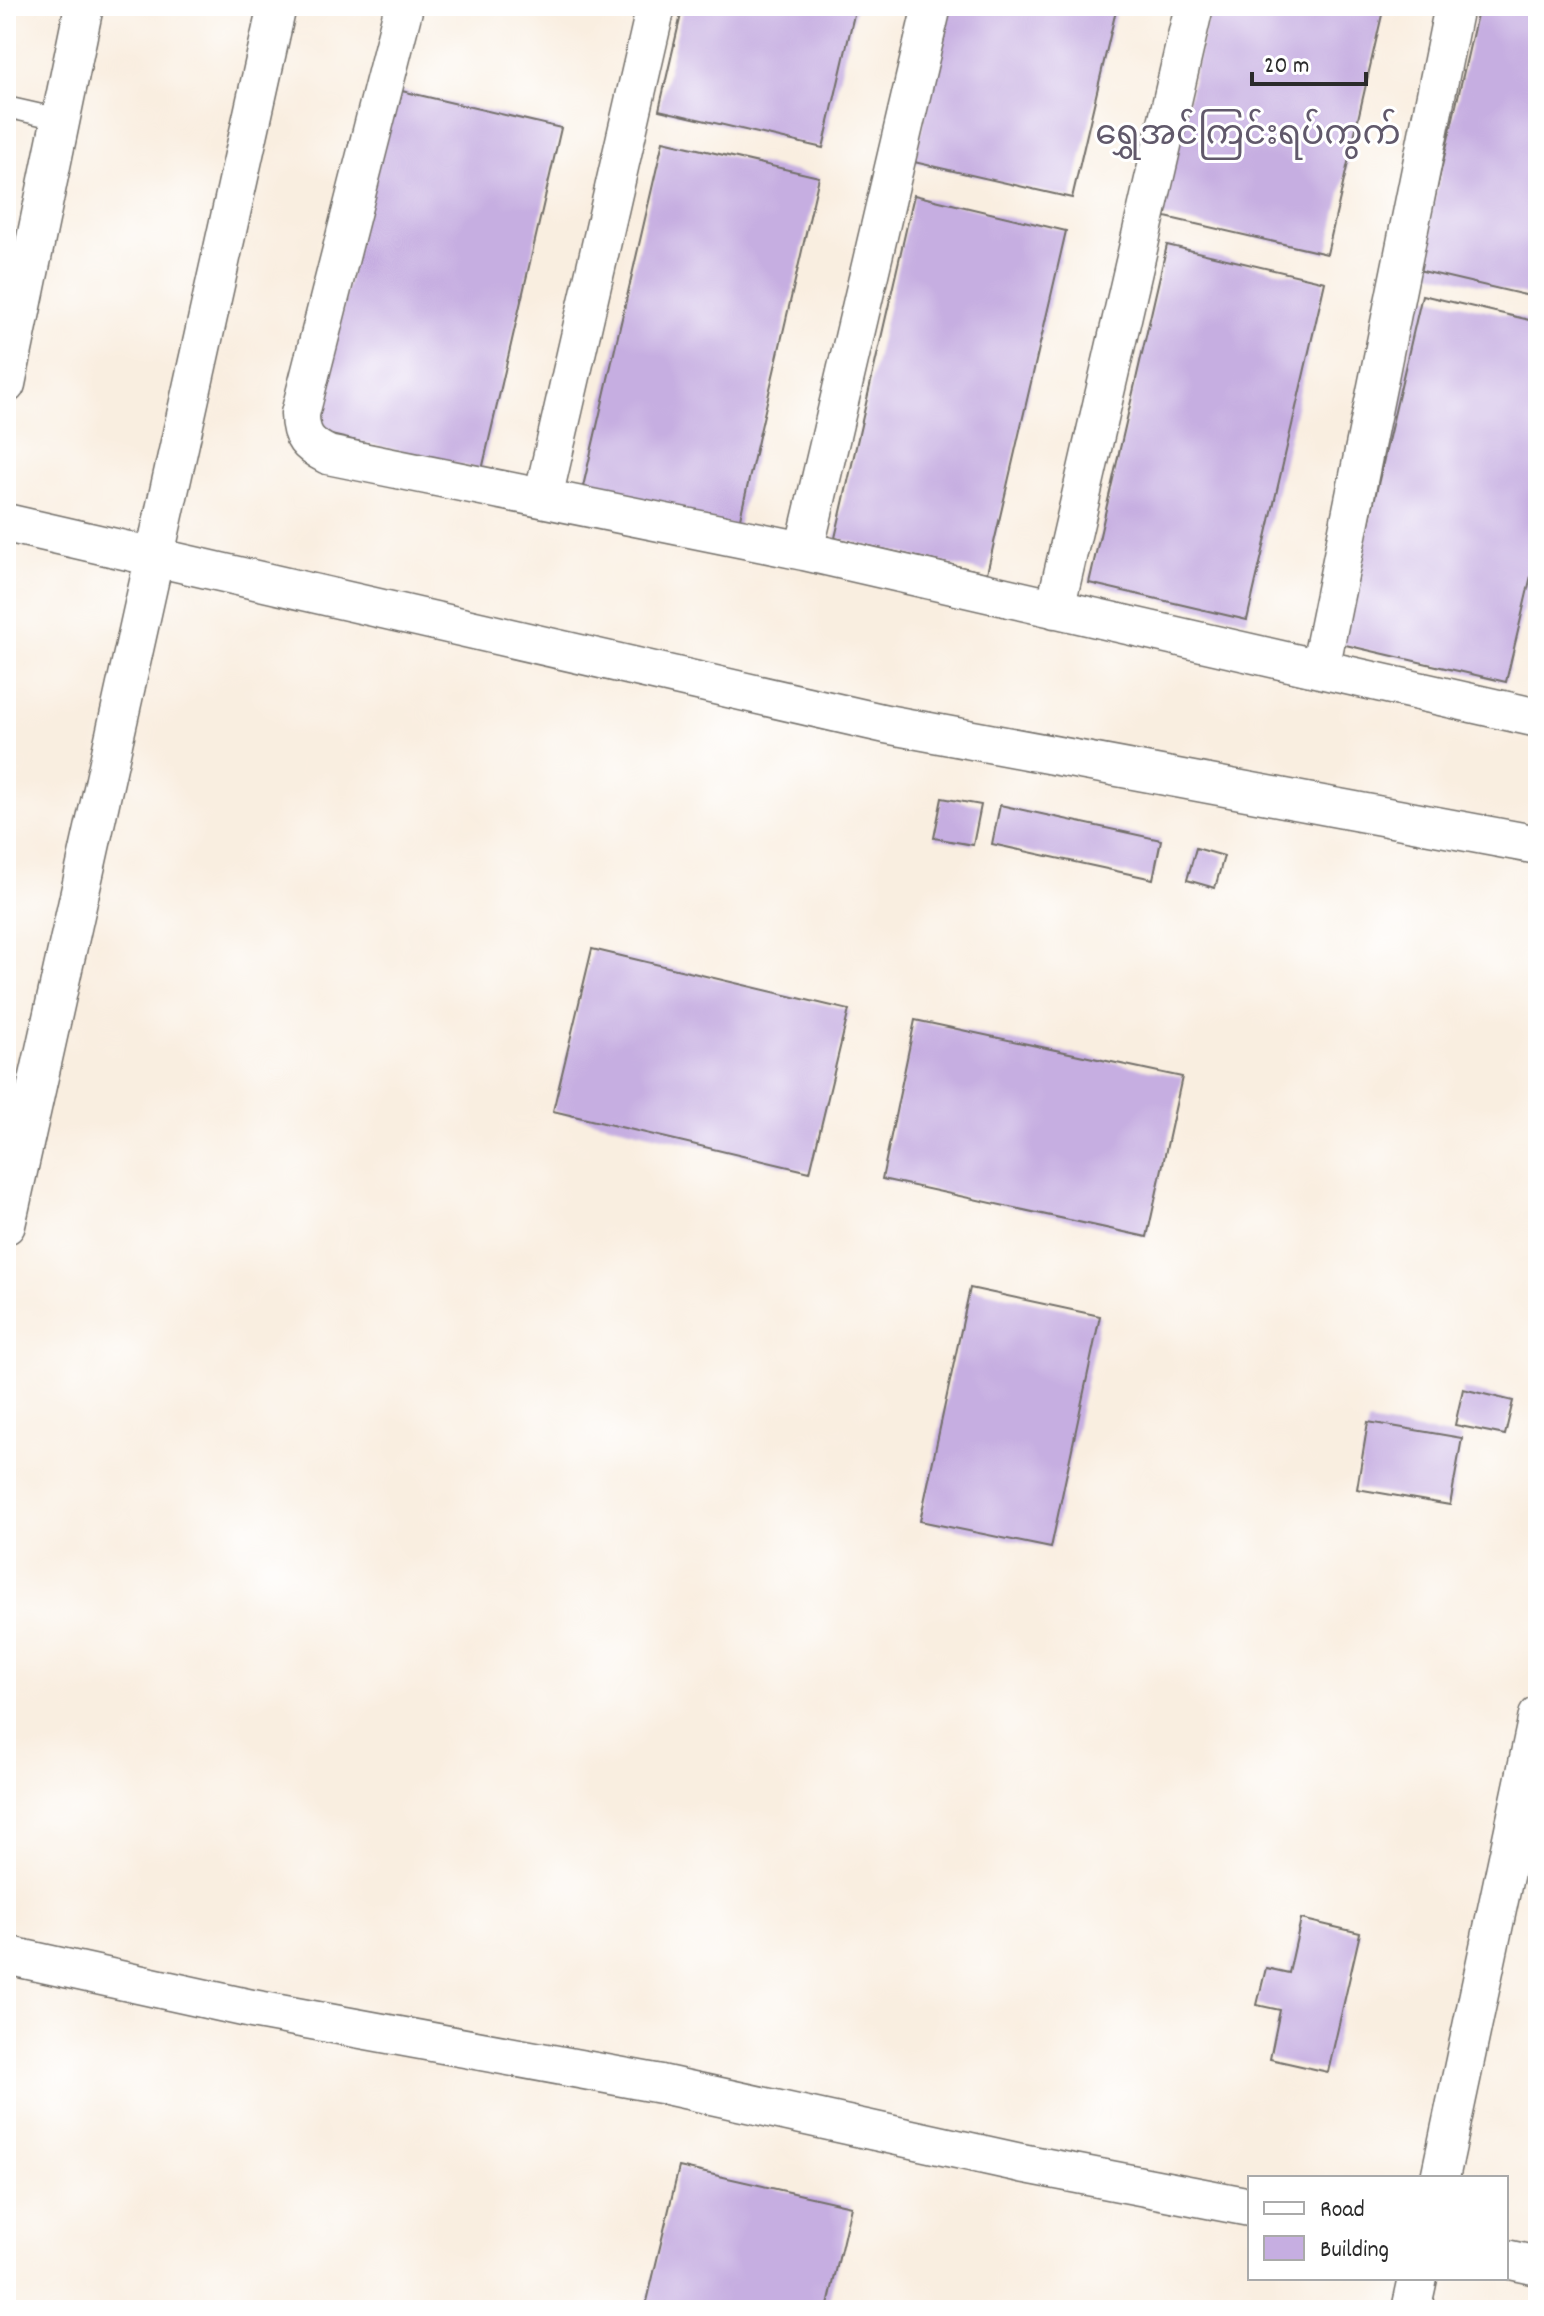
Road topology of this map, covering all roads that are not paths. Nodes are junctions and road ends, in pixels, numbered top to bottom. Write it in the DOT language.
graph roads {
  1 [pos="84,6"];
  2 [pos="277,6"];
  3 [pos="404,6"];
  4 [pos="656,6"];
  5 [pos="932,6"];
  6 [pos="1194,6"];
  7 [pos="1454,6"];
  8 [pos="6,107"];
  9 [pos="59,119"];
  10 [pos="6,384"];
  11 [pos="543,498"];
  12 [pos="6,523"];
  13 [pos="804,551"];
  14 [pos="153,558"];
  15 [pos="1055,609"];
  16 [pos="1320,669"];
  17 [pos="1538,718"];
  18 [pos="1538,845"];
  19 [pos="6,1225"];
  20 [pos="1538,1716"];
  21 [pos="6,1955"];
  22 [pos="1440,2176"];
  23 [pos="1248,2207"];
  24 [pos="1508,2259"];
  25 [pos="1538,2266"];
  26 [pos="1418,2280"];
  27 [pos="1411,2310"];
  1 -- 9 [label="street"];
  2 -- 14 [label="street"];
  3 -- 11 [label="street"];
  4 -- 11 [label="street"];
  5 -- 13 [label="street"];
  6 -- 15 [label="street"];
  7 -- 16 [label="street"];
  8 -- 9 [label="lane"];
  9 -- 10 [label="street"];
  11 -- 13 [label="street"];
  12 -- 14 [label="street"];
  13 -- 15 [label="street"];
  14 -- 18 [label="street"];
  14 -- 19 [label="street"];
  15 -- 16 [label="street"];
  16 -- 17 [label="street"];
  20 -- 22 [label="street"];
  21 -- 23 [label="street"];
  24 -- 25 [label="street"];
  26 -- 27 [label="street"];
}
